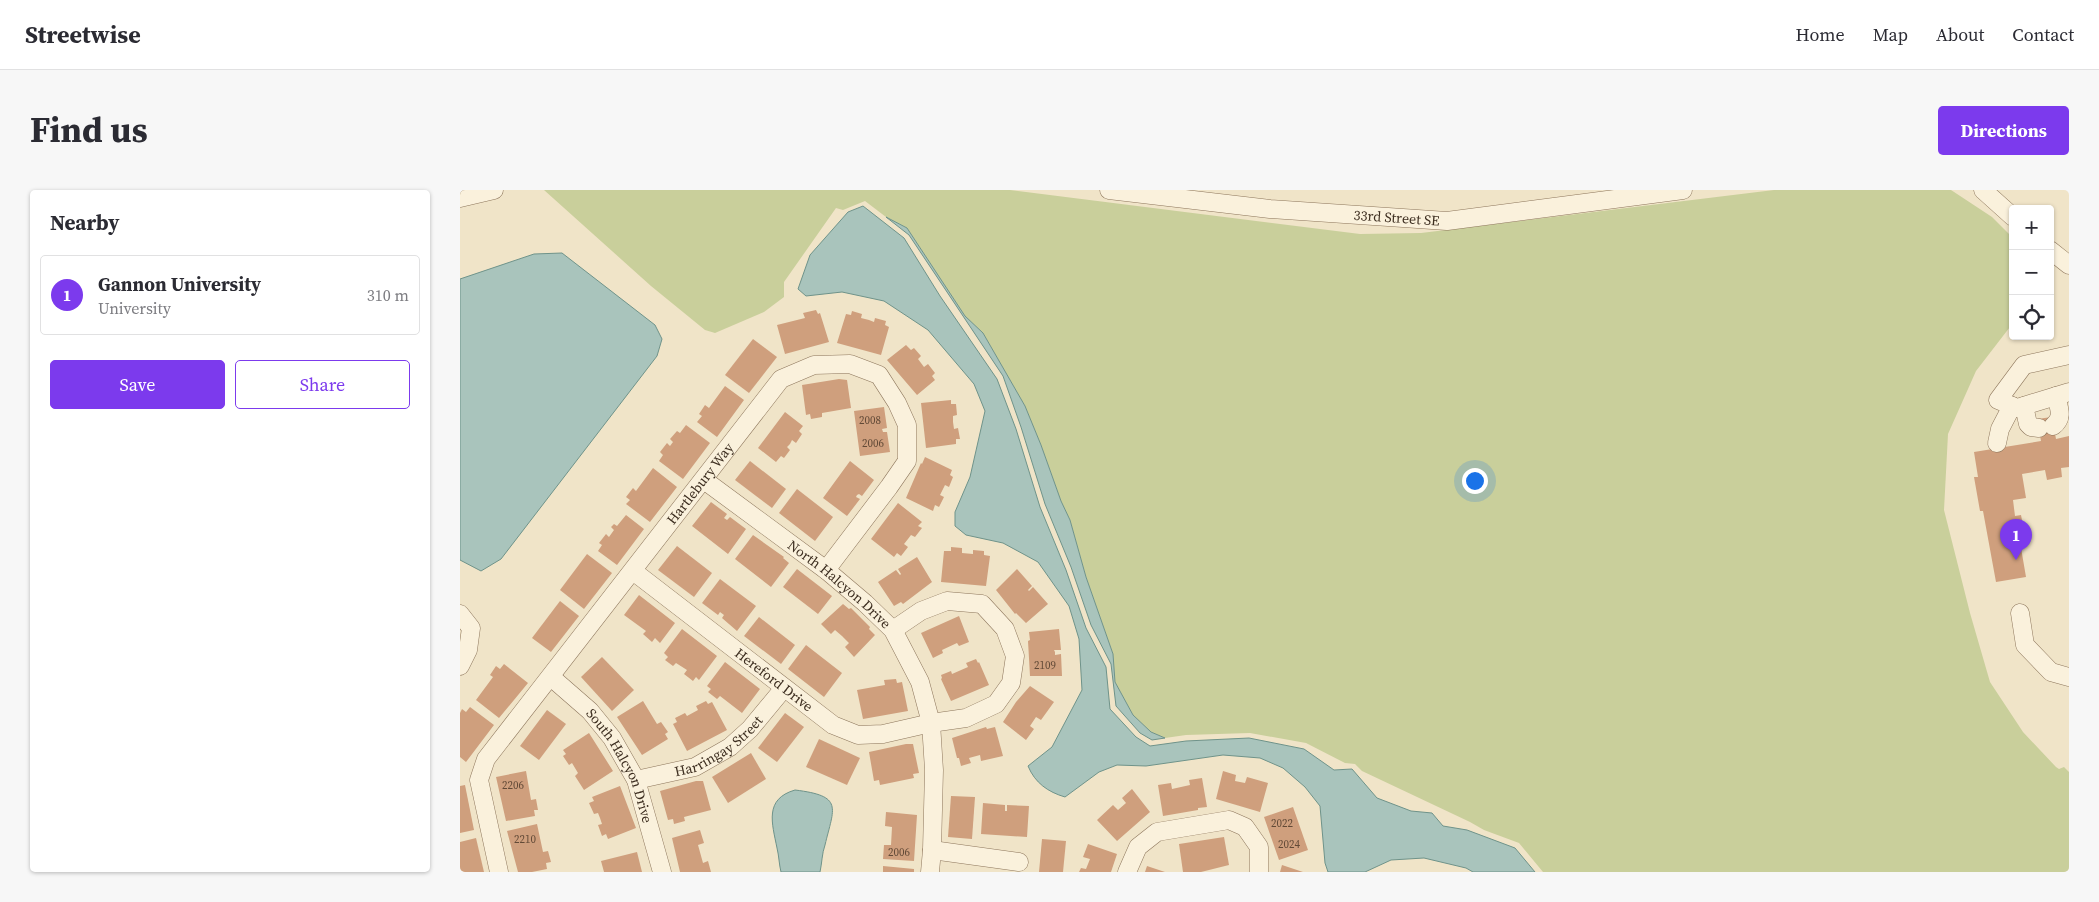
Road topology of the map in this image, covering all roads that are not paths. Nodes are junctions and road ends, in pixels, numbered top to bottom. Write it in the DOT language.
graph roads {
  1 [pos="494,190"];
  2 [pos="1108,190"];
  3 [pos="1682,190"];
  4 [pos="1983,190"];
  5 [pos="460,198"];
  6 [pos="2009,213"];
  7 [pos="2054,253"];
  8 [pos="2069,265"];
  9 [pos="2069,355"];
  10 [pos="2062,394"];
  11 [pos="2018,406"];
  12 [pos="1997,443"];
  13 [pos="704,480"];
  14 [pos="826,570"];
  15 [pos="633,571"];
  16 [pos="2020,613"];
  17 [pos="460,614"];
  18 [pos="893,630"];
  19 [pos="460,666"];
  20 [pos="551,677"];
  21 [pos="2069,677"];
  22 [pos="784,688"];
  23 [pos="931,723"];
  24 [pos="636,780"];
  25 [pos="932,850"];
  26 [pos="1018,862"];
  27 [pos="499,872"];
  28 [pos="662,872"];
  29 [pos="930,872"];
  30 [pos="1127,872"];
  31 [pos="1260,872"];
  1 -- 5 [label="street"];
  2 -- 3 [label="street, 33rd Street SE"];
  4 -- 6 [label="street"];
  7 -- 8 [label="street"];
  9 -- 11 [label="street"];
  10 -- 11 [label="street"];
  10 -- 11 [label="street"];
  11 -- 12 [label="street"];
  13 -- 14 [label="street, North Halcyon Drive"];
  13 -- 14 [label="street, Hartlebury Way"];
  13 -- 15 [label="street, Hartlebury Way"];
  14 -- 18 [label="street, North Halcyon Drive"];
  15 -- 20 [label="street, Hartlebury Way"];
  15 -- 22 [label="street, Hereford Drive"];
  16 -- 21 [label="street"];
  17 -- 19 [label="street"];
  18 -- 23 [label="street, North Halcyon Drive"];
  18 -- 23 [label="street, Hereford Drive"];
  20 -- 24 [label="street, South Halcyon Drive"];
  20 -- 27 [label="street, Hartlebury Way"];
  22 -- 23 [label="street, Hereford Drive"];
  22 -- 24 [label="street, Harringay Street"];
  23 -- 25 [label="street"];
  24 -- 28 [label="street, South Halcyon Drive"];
  25 -- 26 [label="street"];
  25 -- 29 [label="street"];
  30 -- 31 [label="street"];
}
